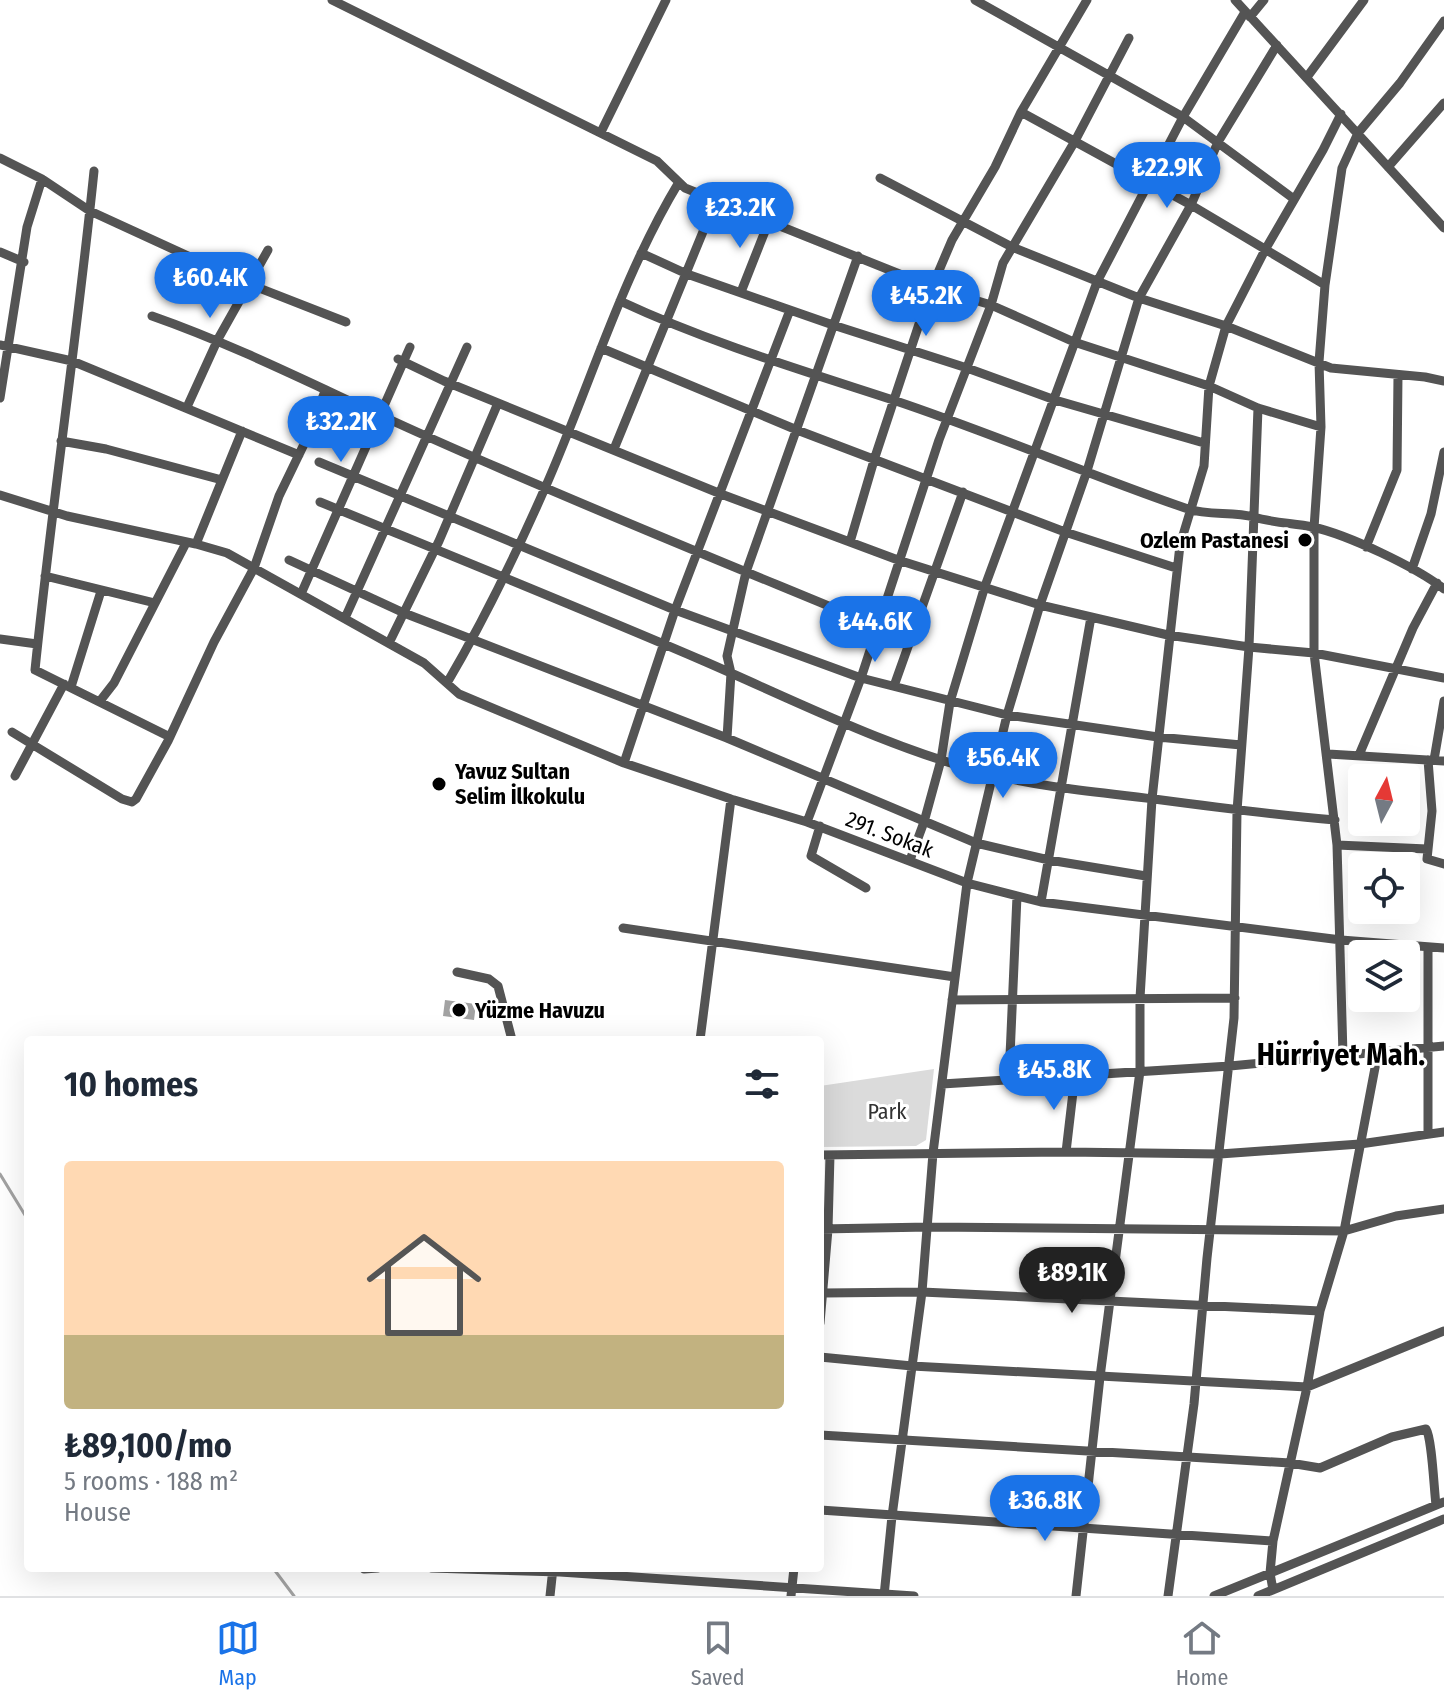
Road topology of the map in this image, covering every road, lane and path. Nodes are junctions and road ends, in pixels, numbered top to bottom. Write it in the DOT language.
graph roads {
  1 [pos="332,0"];
  2 [pos="666,0"];
  3 [pos="975,0"];
  4 [pos="1087,0"];
  5 [pos="1235,0"];
  6 [pos="1264,0"];
  7 [pos="1364,0"];
  8 [pos="1248,14"];
  9 [pos="1444,21"];
  10 [pos="1129,38"];
  11 [pos="1277,45"];
  12 [pos="1060,46"];
  13 [pos="1109,76"];
  14 [pos="1307,77"];
  15 [pos="1444,103"];
  16 [pos="1021,112"];
  17 [pos="1341,114"];
  18 [pos="1183,117"];
  19 [pos="601,132"];
  20 [pos="1358,133"];
  21 [pos="1075,141"];
  22 [pos="1218,142"];
  23 [pos="0,158"];
  24 [pos="1388,167"];
  25 [pos="94,171"];
  26 [pos="880,178"];
  27 [pos="42,179"];
  28 [pos="1149,181"];
  29 [pos="679,182"];
  30 [pos="1294,199"];
  31 [pos="716,200"];
  32 [pos="1191,205"];
  33 [pos="90,211"];
  34 [pos="769,221"];
  35 [pos="962,223"];
  36 [pos="1444,228"];
  37 [pos="1012,247"];
  38 [pos="268,250"];
  39 [pos="1265,250"];
  40 [pos="0,252"];
  41 [pos="641,253"];
  42 [pos="858,256"];
  43 [pos="24,262"];
  44 [pos="687,274"];
  45 [pos="1097,282"];
  46 [pos="249,284"];
  47 [pos="1325,285"];
  48 [pos="932,287"];
  49 [pos="741,292"];
  50 [pos="1139,298"];
  51 [pos="620,301"];
  52 [pos="991,305"];
  53 [pos="790,310"];
  54 [pos="152,316"];
  55 [pos="346,322"];
  56 [pos="667,323"];
  57 [pos="833,325"];
  58 [pos="1226,326"];
  59 [pos="218,339"];
  60 [pos="1074,342"];
  61 [pos="4,347"];
  62 [pos="410,347"];
  63 [pos="467,347"];
  64 [pos="601,348"];
  65 [pos="910,350"];
  66 [pos="1122,356"];
  67 [pos="400,360"];
  68 [pos="769,360"];
  69 [pos="72,361"];
  70 [pos="1319,362"];
  71 [pos="967,368"];
  72 [pos="648,369"];
  73 [pos="1398,375"];
  74 [pos="815,377"];
  75 [pos="1444,381"];
  76 [pos="449,383"];
  77 [pos="1209,386"];
  78 [pos="325,391"];
  79 [pos="0,398"];
  80 [pos="1055,400"];
  81 [pos="894,401"];
  82 [pos="498,403"];
  83 [pos="187,407"];
  84 [pos="1258,408"];
  85 [pos="750,411"];
  86 [pos="1104,414"];
  87 [pos="380,416"];
  88 [pos="946,421"];
  89 [pos="1321,427"];
  90 [pos="797,430"];
  91 [pos="242,431"];
  92 [pos="568,431"];
  93 [pos="427,437"];
  94 [pos="61,441"];
  95 [pos="1204,443"];
  96 [pos="614,449"];
  97 [pos="1444,452"];
  98 [pos="1035,454"];
  99 [pos="299,455"];
  100 [pos="875,457"];
  101 [pos="474,458"];
  102 [pos="319,462"];
  103 [pos="1087,471"];
  104 [pos="353,476"];
  105 [pos="927,478"];
  106 [pos="222,480"];
  107 [pos="545,488"];
  108 [pos="963,492"];
  109 [pos="721,494"];
  110 [pos="0,495"];
  111 [pos="399,495"];
  112 [pos="320,502"];
  113 [pos="338,510"];
  114 [pos="1190,510"];
  115 [pos="53,511"];
  116 [pos="767,511"];
  117 [pos="1013,512"];
  118 [pos="450,515"];
  119 [pos="1253,517"];
  120 [pos="384,528"];
  121 [pos="1314,528"];
  122 [pos="1065,532"];
  123 [pos="850,542"];
  124 [pos="191,543"];
  125 [pos="520,544"];
  126 [pos="1366,547"];
  127 [pos="435,549"];
  128 [pos="698,552"];
  129 [pos="289,560"];
  130 [pos="898,560"];
  131 [pos="254,568"];
  132 [pos="1176,568"];
  133 [pos="1412,569"];
  134 [pos="312,570"];
  135 [pos="746,572"];
  136 [pos="935,572"];
  137 [pos="45,576"];
  138 [pos="502,577"];
  139 [pos="985,586"];
  140 [pos="1441,586"];
  141 [pos="101,591"];
  142 [pos="358,592"];
  143 [pos="301,594"];
  144 [pos="155,603"];
  145 [pos="1040,605"];
  146 [pos="675,610"];
  147 [pos="404,613"];
  148 [pos="1091,617"];
  149 [pos="345,618"];
  150 [pos="877,626"];
  151 [pos="733,631"];
  152 [pos="1168,635"];
  153 [pos="0,639"];
  154 [pos="473,639"];
  155 [pos="389,643"];
  156 [pos="37,644"];
  157 [pos="665,645"];
  158 [pos="1249,647"];
  159 [pos="1314,653"];
  160 [pos="1395,668"];
  161 [pos="731,673"];
  162 [pos="861,678"];
  163 [pos="1444,678"];
  164 [pos="447,683"];
  165 [pos="67,685"];
  166 [pos="894,686"];
  167 [pos="100,701"];
  168 [pos="1444,701"];
  169 [pos="950,702"];
  170 [pos="644,708"];
  171 [pos="1007,715"];
  172 [pos="843,724"];
  173 [pos="1072,725"];
  174 [pos="12,732"];
  175 [pos="170,737"];
  176 [pos="1158,737"];
  177 [pos="727,738"];
  178 [pos="31,744"];
  179 [pos="1241,745"];
  180 [pos="1328,754"];
  181 [pos="1359,755"];
  182 [pos="941,760"];
  183 [pos="1435,761"];
  184 [pos="624,763"];
  185 [pos="993,775"];
  186 [pos="15,776"];
  187 [pos="823,779"];
  188 [pos="1062,790"];
  189 [pos="731,799"];
  190 [pos="1152,799"];
  191 [pos="1237,811"];
  192 [pos="1335,820"];
  193 [pos="807,822"];
  194 [pos="924,822"];
  195 [pos="820,826"];
  196 [pos="976,843"];
  197 [pos="1337,845"];
  198 [pos="1427,849"];
  199 [pos="910,860"];
  200 [pos="1049,860"];
  201 [pos="1444,864"];
  202 [pos="1146,876"];
  203 [pos="967,883"];
  204 [pos="866,888"];
  205 [pos="1017,896"];
  206 [pos="1041,902"];
  207 [pos="1146,913"];
  208 [pos="1235,927"];
  209 [pos="623,928"];
  210 [pos="714,940"];
  211 [pos="1341,940"];
  212 [pos="1428,948"];
  213 [pos="1444,948"];
  214 [pos="457,972"];
  215 [pos="955,977"];
  216 [pos="1140,998"];
  217 [pos="1235,998"];
  218 [pos="952,1000"];
  219 [pos="1013,1001"];
  220 [pos="511,1036"];
  221 [pos="701,1036"];
  222 [pos="1444,1046"];
  223 [pos="1428,1048"];
  224 [pos="1378,1052"];
  225 [pos="1343,1055"];
  226 [pos="1230,1066"];
  227 [pos="1140,1071"];
  228 [pos="1075,1075"];
  229 [pos="1009,1079"];
  230 [pos="942,1084"];
  231 [pos="1444,1132"];
  232 [pos="1428,1134"];
  233 [pos="1360,1144"];
  234 [pos="1066,1152"];
  235 [pos="1130,1152"];
  236 [pos="933,1153"];
  237 [pos="1220,1154"];
  238 [pos="825,1155"];
  239 [pos="1444,1209"];
  240 [pos="929,1227"];
  241 [pos="824,1229"];
  242 [pos="1120,1229"];
  243 [pos="1210,1230"];
  244 [pos="1344,1231"];
  245 [pos="922,1292"];
  246 [pos="824,1293"];
  247 [pos="1110,1300"];
  248 [pos="1203,1307"];
  249 [pos="1320,1311"];
  250 [pos="1444,1331"];
  251 [pos="824,1357"];
  252 [pos="912,1366"];
  253 [pos="1100,1377"];
  254 [pos="1196,1382"];
  255 [pos="1307,1387"];
  256 [pos="824,1435"];
  257 [pos="903,1441"];
  258 [pos="1094,1452"];
  259 [pos="1186,1459"];
  260 [pos="1290,1463"];
  261 [pos="1440,1503"];
  262 [pos="824,1510"];
  263 [pos="892,1516"];
  264 [pos="1444,1519"];
  265 [pos="1083,1530"];
  266 [pos="1177,1533"];
  267 [pos="1273,1541"];
  268 [pos="552,1572"];
  269 [pos="573,1572"];
  270 [pos="794,1572"];
  271 [pos="1270,1573"];
  272 [pos="1273,1590"];
  273 [pos="792,1593"];
  274 [pos="884,1595"];
  275 [pos="550,1596"];
  276 [pos="914,1596"];
  277 [pos="1076,1596"];
  278 [pos="1168,1596"];
  279 [pos="1214,1596"];
  280 [pos="1258,1596"];
  1 -- 19 [label="street"];
  2 -- 19 [label="street"];
  3 -- 12 [label="street"];
  4 -- 12 [label="street"];
  5 -- 8 [label="street"];
  6 -- 8 [label="street"];
  7 -- 14 [label="street"];
  8 -- 11 [label="street"];
  8 -- 18 [label="street"];
  9 -- 20 [label="street"];
  10 -- 13 [label="street"];
  11 -- 14 [label="street"];
  11 -- 22 [label="street"];
  12 -- 13 [label="street"];
  12 -- 16 [label="street"];
  13 -- 18 [label="street"];
  13 -- 21 [label="street"];
  14 -- 17 [label="street"];
  15 -- 24 [label="street"];
  16 -- 21 [label="street"];
  16 -- 35 [label="street"];
  17 -- 20 [label="street"];
  17 -- 30 [label="street"];
  18 -- 22 [label="street"];
  18 -- 28 [label="street"];
  19 -- 29 [label="street"];
  20 -- 24 [label="street"];
  20 -- 47 [label="street"];
  21 -- 28 [label="street"];
  21 -- 37 [label="street"];
  22 -- 30 [label="street"];
  22 -- 32 [label="street"];
  23 -- 27 [label="street"];
  24 -- 36 [label="street"];
  25 -- 33 [label="street"];
  26 -- 35 [label="street"];
  27 -- 33 [label="street"];
  27 -- 43 [label="street"];
  28 -- 32 [label="street"];
  28 -- 45 [label="street"];
  29 -- 31 [label="street"];
  29 -- 41 [label="street"];
  30 -- 39 [label="street"];
  31 -- 34 [label="street"];
  31 -- 44 [label="street"];
  32 -- 39 [label="street"];
  32 -- 50 [label="street"];
  33 -- 46 [label="street"];
  33 -- 69 [label="street"];
  34 -- 42 [label="street"];
  34 -- 49 [label="street"];
  35 -- 37 [label="street"];
  35 -- 48 [label="street"];
  37 -- 45 [label="street"];
  37 -- 52 [label="street"];
  38 -- 46 [label="street"];
  39 -- 47 [label="street"];
  39 -- 58 [label="street"];
  40 -- 43 [label="street"];
  41 -- 44 [label="street"];
  41 -- 51 [label="street"];
  42 -- 48 [label="street"];
  42 -- 57 [label="street"];
  43 -- 61 [label="street"];
  44 -- 49 [label="street"];
  44 -- 56 [label="street"];
  45 -- 50 [label="street"];
  45 -- 60 [label="street"];
  46 -- 55 [label="street"];
  46 -- 59 [label="street"];
  47 -- 70 [label="street"];
  48 -- 52 [label="street"];
  48 -- 65 [label="street"];
  49 -- 53 [label="street"];
  50 -- 58 [label="street"];
  50 -- 66 [label="street"];
  51 -- 56 [label="street"];
  51 -- 64 [label="street"];
  52 -- 60 [label="street"];
  52 -- 71 [label="street"];
  53 -- 57 [label="street"];
  53 -- 68 [label="street"];
  54 -- 59 [label="street"];
  56 -- 68 [label="street"];
  56 -- 72 [label="street"];
  57 -- 65 [label="street"];
  57 -- 74 [label="street"];
  58 -- 70 [label="street"];
  58 -- 77 [label="street"];
  59 -- 78 [label="street"];
  59 -- 83 [label="street"];
  60 -- 66 [label="street"];
  60 -- 80 [label="street"];
  61 -- 69 [label="street"];
  61 -- 79 [label="street"];
  62 -- 67 [label="street"];
  63 -- 76 [label="street"];
  64 -- 72 [label="street"];
  64 -- 92 [label="street"];
  65 -- 71 [label="street"];
  65 -- 81 [label="street"];
  66 -- 77 [label="street"];
  66 -- 86 [label="street"];
  67 -- 76 [label="street"];
  67 -- 87 [label="street"];
  68 -- 74 [label="street"];
  68 -- 85 [label="street"];
  69 -- 83 [label="street"];
  69 -- 94 [label="street"];
  70 -- 73 [label="street"];
  70 -- 89 [label="street"];
  71 -- 80 [label="street"];
  71 -- 88 [label="street"];
  72 -- 85 [label="street"];
  72 -- 96 [label="street"];
  73 -- 75 [label="street"];
  73 -- 126 [label="street"];
  74 -- 81 [label="street"];
  74 -- 90 [label="street"];
  76 -- 82 [label="street"];
  76 -- 93 [label="street"];
  77 -- 84 [label="street"];
  77 -- 95 [label="street"];
  78 -- 87 [label="street"];
  78 -- 99 [label="street"];
  80 -- 86 [label="street"];
  80 -- 98 [label="street"];
  81 -- 88 [label="street"];
  81 -- 100 [label="street"];
  82 -- 92 [label="street"];
  82 -- 101 [label="street"];
  83 -- 91 [label="street"];
  84 -- 89 [label="street"];
  84 -- 119 [label="street"];
  85 -- 90 [label="street"];
  85 -- 109 [label="street"];
  86 -- 95 [label="street"];
  86 -- 103 [label="street"];
  87 -- 93 [label="street"];
  87 -- 104 [label="street"];
  88 -- 98 [label="street"];
  88 -- 105 [label="street"];
  89 -- 121 [label="street"];
  90 -- 100 [label="street"];
  90 -- 116 [label="street"];
  91 -- 99 [label="street"];
  91 -- 106 [label="street"];
  92 -- 96 [label="street"];
  92 -- 107 [label="street"];
  93 -- 101 [label="street"];
  93 -- 111 [label="street"];
  94 -- 106 [label="street"];
  94 -- 115 [label="street"];
  95 -- 114 [label="street"];
  96 -- 109 [label="street"];
  97 -- 133 [label="street"];
  98 -- 103 [label="street"];
  98 -- 117 [label="street"];
  99 -- 131 [label="street"];
  100 -- 105 [label="street"];
  100 -- 123 [label="street"];
  101 -- 107 [label="street"];
  101 -- 118 [label="street"];
  102 -- 104 [label="street"];
  103 -- 114 [label="street"];
  103 -- 122 [label="street"];
  104 -- 111 [label="street"];
  104 -- 113 [label="street"];
  105 -- 108 [label="street"];
  105 -- 130 [label="street"];
  106 -- 124 [label="street"];
  107 -- 125 [label="street"];
  107 -- 128 [label="street"];
  108 -- 117 [label="street"];
  108 -- 136 [label="street"];
  109 -- 116 [label="street"];
  109 -- 128 [label="street"];
  110 -- 115 [label="street, 291. Sokak"];
  111 -- 118 [label="street"];
  111 -- 120 [label="street"];
  112 -- 113 [label="street"];
  113 -- 120 [label="street"];
  113 -- 134 [label="street"];
  114 -- 119 [label="street"];
  114 -- 132 [label="street"];
  115 -- 124 [label="street, 291. Sokak"];
  115 -- 137 [label="street"];
  116 -- 123 [label="street"];
  116 -- 135 [label="street"];
  117 -- 122 [label="street"];
  117 -- 139 [label="street"];
  118 -- 125 [label="street"];
  118 -- 127 [label="street"];
  119 -- 121 [label="street"];
  119 -- 158 [label="street"];
  120 -- 127 [label="street"];
  120 -- 142 [label="street"];
  121 -- 126 [label="street"];
  121 -- 159 [label="street"];
  122 -- 132 [label="street"];
  122 -- 145 [label="street"];
  123 -- 130 [label="street"];
  124 -- 131 [label="street, 291. Sokak"];
  124 -- 144 [label="street"];
  125 -- 138 [label="street"];
  125 -- 146 [label="street"];
  126 -- 133 [label="street"];
  127 -- 138 [label="street"];
  127 -- 147 [label="street"];
  128 -- 135 [label="street"];
  128 -- 146 [label="street"];
  129 -- 134 [label="street"];
  130 -- 136 [label="street"];
  130 -- 150 [label="street"];
  131 -- 143 [label="street, 291. Sokak"];
  131 -- 175 [label="street"];
  132 -- 152 [label="street"];
  133 -- 140 [label="street"];
  134 -- 142 [label="street"];
  134 -- 143 [label="street"];
  135 -- 150 [label="street"];
  135 -- 151 [label="street"];
  136 -- 139 [label="street"];
  136 -- 166 [label="street"];
  137 -- 141 [label="street"];
  137 -- 156 [label="street"];
  138 -- 154 [label="street"];
  138 -- 157 [label="street"];
  139 -- 145 [label="street"];
  139 -- 169 [label="street"];
  140 -- 160 [label="street"];
  141 -- 144 [label="street"];
  141 -- 165 [label="street"];
  142 -- 147 [label="street"];
  142 -- 149 [label="street"];
  143 -- 149 [label="street, 291. Sokak"];
  144 -- 167 [label="street"];
  145 -- 148 [label="street"];
  145 -- 171 [label="street"];
  146 -- 151 [label="street"];
  146 -- 157 [label="street"];
  147 -- 154 [label="street"];
  147 -- 155 [label="street"];
  148 -- 152 [label="street"];
  148 -- 173 [label="street"];
  149 -- 155 [label="street, 291. Sokak"];
  150 -- 162 [label="street"];
  151 -- 161 [label="street"];
  151 -- 162 [label="street"];
  152 -- 158 [label="street"];
  152 -- 176 [label="street"];
  153 -- 156 [label="street"];
  154 -- 164 [label="street"];
  154 -- 170 [label="street"];
  155 -- 164 [label="street, 291. Sokak"];
  156 -- 165 [label="street"];
  157 -- 161 [label="street"];
  157 -- 170 [label="street"];
  158 -- 159 [label="street"];
  158 -- 179 [label="street"];
  159 -- 160 [label="street"];
  159 -- 180 [label="street"];
  160 -- 163 [label="street"];
  160 -- 181 [label="street"];
  161 -- 172 [label="street"];
  161 -- 177 [label="street"];
  162 -- 166 [label="street"];
  162 -- 172 [label="street"];
  164 -- 184 [label="street, 291. Sokak"];
  165 -- 167 [label="street"];
  165 -- 178 [label="street"];
  166 -- 169 [label="street"];
  167 -- 175 [label="street"];
  168 -- 183 [label="street"];
  169 -- 171 [label="street"];
  169 -- 182 [label="street"];
  170 -- 177 [label="street"];
  170 -- 184 [label="street"];
  171 -- 173 [label="street"];
  171 -- 185 [label="street"];
  172 -- 182 [label="street"];
  172 -- 187 [label="street"];
  173 -- 176 [label="street"];
  173 -- 188 [label="street"];
  174 -- 178 [label="street"];
  175 -- 178 [label="street"];
  176 -- 179 [label="street"];
  176 -- 190 [label="street"];
  177 -- 187 [label="street"];
  178 -- 186 [label="street"];
  179 -- 191 [label="street"];
  180 -- 181 [label="street"];
  180 -- 192 [label="street"];
  181 -- 183 [label="street"];
  182 -- 185 [label="street"];
  182 -- 194 [label="street"];
  183 -- 198 [label="street"];
  184 -- 189 [label="street, 291. Sokak"];
  185 -- 188 [label="street"];
  185 -- 196 [label="street"];
  187 -- 193 [label="street"];
  187 -- 194 [label="street"];
  188 -- 190 [label="street"];
  188 -- 200 [label="street"];
  189 -- 193 [label="street, 291. Sokak"];
  189 -- 210 [label="street"];
  190 -- 191 [label="street"];
  190 -- 202 [label="street"];
  191 -- 192 [label="street"];
  191 -- 208 [label="street"];
  192 -- 197 [label="street"];
  193 -- 195 [label="street, 291. Sokak"];
  194 -- 196 [label="street"];
  194 -- 199 [label="street"];
  195 -- 199 [label="street, 291. Sokak"];
  195 -- 204 [label="street"];
  196 -- 200 [label="street"];
  196 -- 203 [label="street"];
  197 -- 198 [label="street"];
  197 -- 211 [label="street"];
  198 -- 201 [label="street"];
  199 -- 203 [label="street, 291. Sokak"];
  200 -- 202 [label="street"];
  200 -- 206 [label="street"];
  202 -- 207 [label="street"];
  203 -- 205 [label="street, 291. Sokak"];
  203 -- 215 [label="street"];
  205 -- 206 [label="street, 291. Sokak"];
  205 -- 219 [label="street"];
  206 -- 207 [label="street, 291. Sokak"];
  207 -- 208 [label="street, 291. Sokak"];
  207 -- 216 [label="street"];
  208 -- 211 [label="street, 291. Sokak"];
  208 -- 217 [label="street"];
  209 -- 210 [label="street"];
  210 -- 215 [label="street"];
  210 -- 221 [label="street"];
  211 -- 212 [label="street, 291. Sokak"];
  211 -- 225 [label="street"];
  212 -- 213 [label="street, 291. Sokak"];
  212 -- 223 [label="street"];
  214 -- 220 [label="street"];
  215 -- 218 [label="street"];
  216 -- 217 [label="street"];
  216 -- 219 [label="street"];
  216 -- 227 [label="street"];
  217 -- 226 [label="street"];
  218 -- 219 [label="street"];
  218 -- 230 [label="street"];
  219 -- 229 [label="street"];
  222 -- 223 [label="street"];
  223 -- 224 [label="street"];
  223 -- 232 [label="street"];
  224 -- 225 [label="street"];
  224 -- 233 [label="street"];
  225 -- 226 [label="street"];
  226 -- 227 [label="street"];
  226 -- 237 [label="street"];
  227 -- 228 [label="street"];
  227 -- 235 [label="street"];
  228 -- 229 [label="street"];
  228 -- 234 [label="street"];
  229 -- 230 [label="street"];
  230 -- 236 [label="street"];
  231 -- 232 [label="street"];
  232 -- 233 [label="street"];
  233 -- 237 [label="street"];
  233 -- 244 [label="street"];
  234 -- 235 [label="street"];
  234 -- 236 [label="street"];
  235 -- 237 [label="street"];
  235 -- 242 [label="street"];
  236 -- 238 [label="street"];
  236 -- 240 [label="street"];
  237 -- 243 [label="street"];
  238 -- 241 [label="street"];
  239 -- 244 [label="street"];
  240 -- 241 [label="street"];
  240 -- 242 [label="street"];
  240 -- 245 [label="street"];
  242 -- 243 [label="street"];
  242 -- 247 [label="street"];
  243 -- 244 [label="street"];
  243 -- 248 [label="street"];
  244 -- 249 [label="street"];
  245 -- 246 [label="street"];
  245 -- 247 [label="street"];
  245 -- 252 [label="street"];
  247 -- 248 [label="street"];
  247 -- 253 [label="street"];
  248 -- 249 [label="street"];
  248 -- 254 [label="street"];
  249 -- 255 [label="street"];
  250 -- 255 [label="street"];
  251 -- 252 [label="street"];
  252 -- 253 [label="street"];
  252 -- 257 [label="street"];
  253 -- 254 [label="street"];
  253 -- 258 [label="street"];
  254 -- 255 [label="street"];
  254 -- 259 [label="street"];
  255 -- 260 [label="street"];
  256 -- 257 [label="street"];
  257 -- 258 [label="street"];
  257 -- 263 [label="street"];
  258 -- 259 [label="street"];
  258 -- 265 [label="street"];
  259 -- 260 [label="street"];
  259 -- 266 [label="street"];
  260 -- 261 [label="street"];
  260 -- 267 [label="street"];
  261 -- 271 [label="street"];
  262 -- 263 [label="street"];
  263 -- 265 [label="street"];
  263 -- 274 [label="street"];
  264 -- 272 [label="street"];
  265 -- 266 [label="street"];
  265 -- 277 [label="street"];
  266 -- 267 [label="street"];
  266 -- 278 [label="street"];
  267 -- 271 [label="street"];
  268 -- 275 [label="street"];
  269 -- 273 [label="street"];
  270 -- 273 [label="street"];
  271 -- 272 [label="street"];
  271 -- 279 [label="street"];
  272 -- 280 [label="street"];
  273 -- 274 [label="street"];
  274 -- 276 [label="street"];
}
